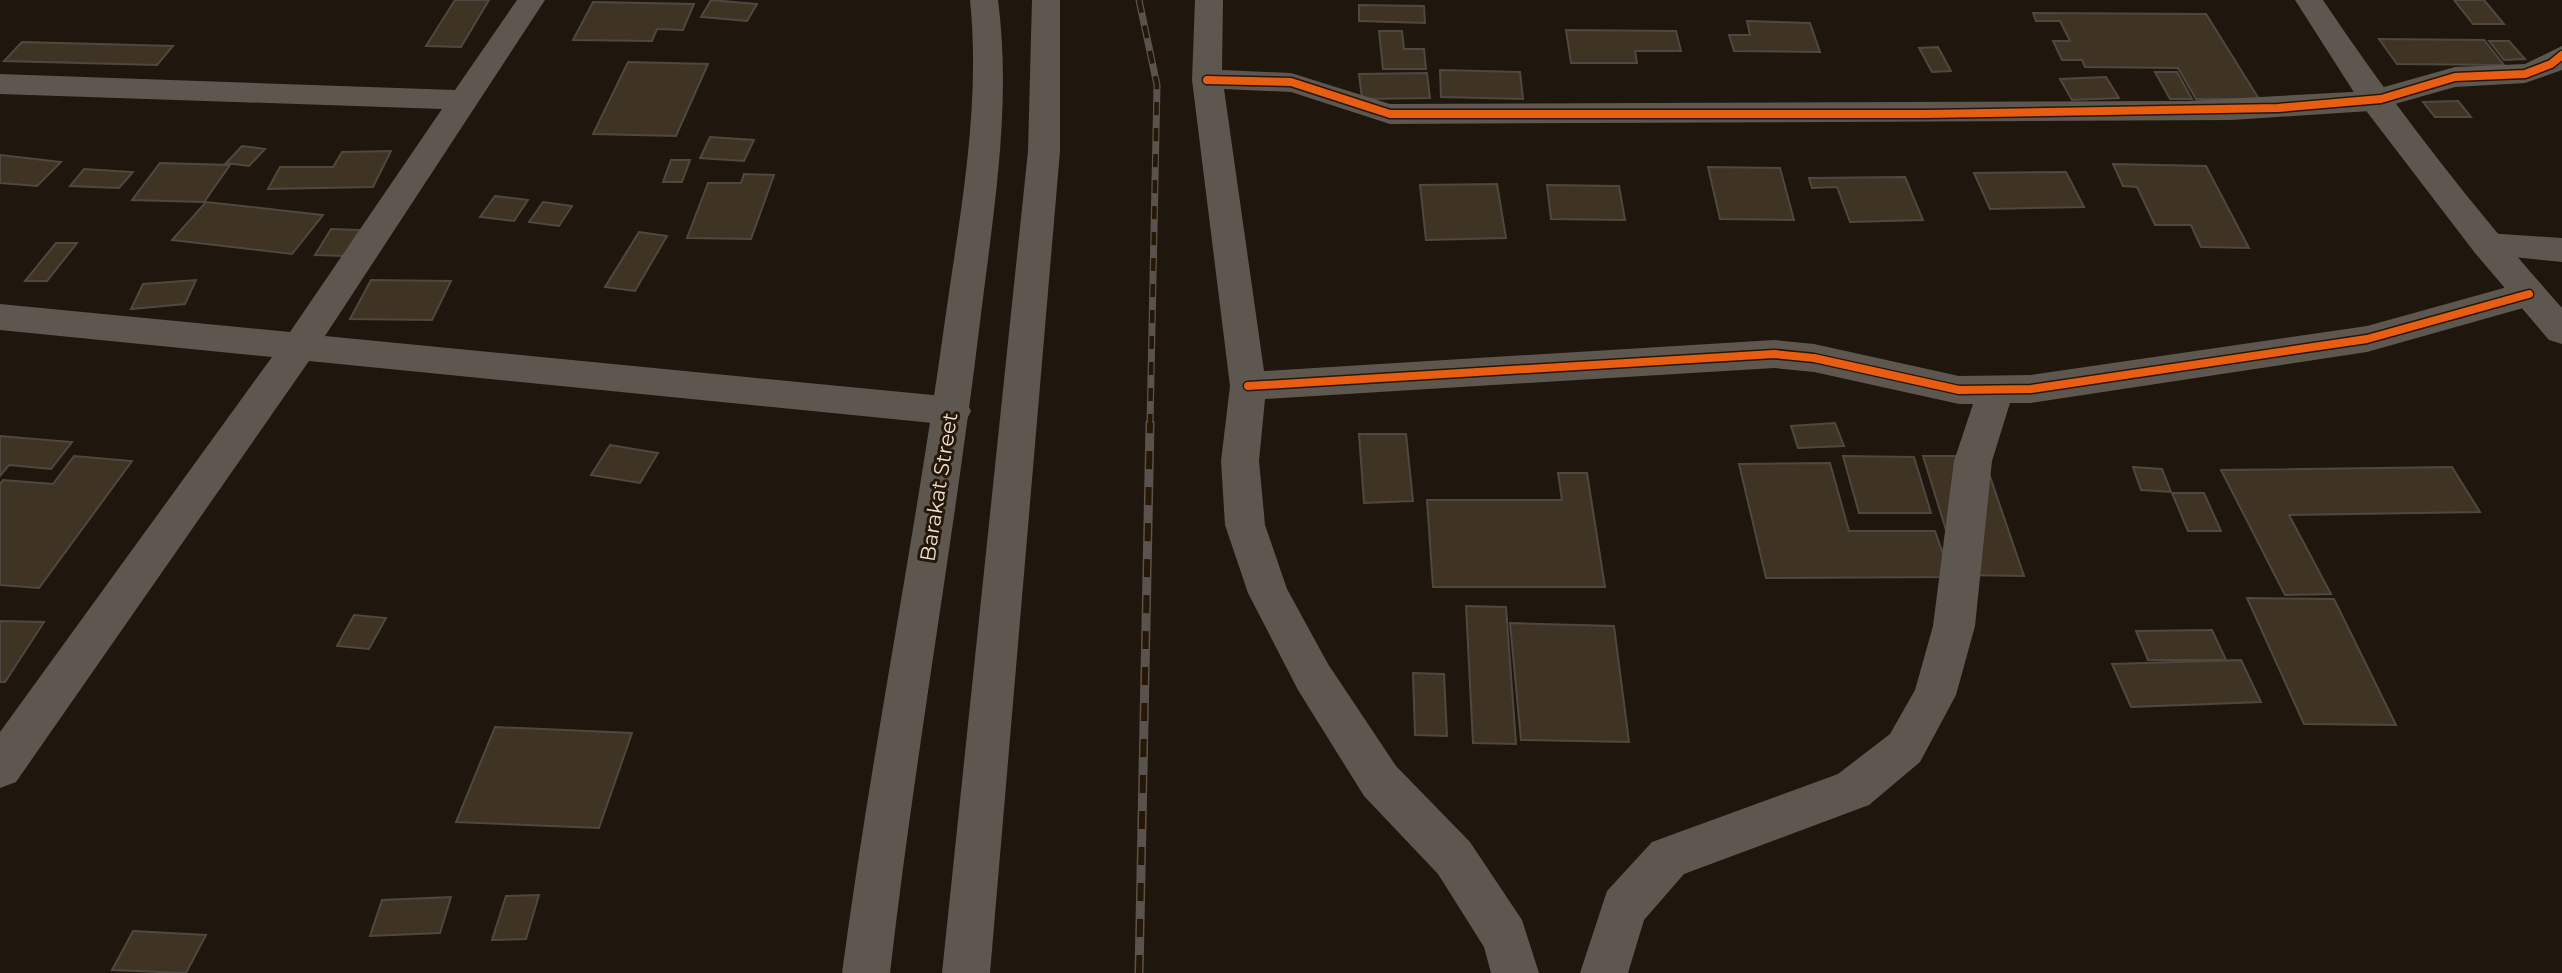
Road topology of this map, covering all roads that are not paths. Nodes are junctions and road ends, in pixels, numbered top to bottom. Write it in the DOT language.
graph roads {
  1 [pos="531,0"];
  2 [pos="984,0"];
  3 [pos="1046,0"];
  4 [pos="1209,0"];
  5 [pos="2309,0"];
  6 [pos="2562,55"];
  7 [pos="1207,80"];
  8 [pos="0,84"];
  9 [pos="463,100"];
  10 [pos="2375,101"];
  11 [pos="2487,245"];
  12 [pos="2562,250"];
  13 [pos="2529,294"];
  14 [pos="0,317"];
  15 [pos="2562,331"];
  16 [pos="299,347"];
  17 [pos="1248,386"];
  18 [pos="1995,391"];
  19 [pos="953,411"];
  20 [pos="0,768"];
  21 [pos="866,973"];
  22 [pos="966,973"];
  23 [pos="1515,973"];
  24 [pos="1604,973"];
  1 -- 9 [label="street"];
  2 -- 19 [label="street, Barakat Street"];
  3 -- 22 [label="street"];
  4 -- 7 [label="street"];
  5 -- 10 [label="street"];
  6 -- 10 [label="street"];
  7 -- 10 [label="street"];
  7 -- 17 [label="street"];
  8 -- 9 [label="street"];
  9 -- 16 [label="street"];
  10 -- 11 [label="street"];
  11 -- 12 [label="street"];
  11 -- 13 [label="street"];
  13 -- 15 [label="street"];
  13 -- 18 [label="street"];
  14 -- 16 [label="street"];
  16 -- 19 [label="street"];
  16 -- 20 [label="street"];
  17 -- 18 [label="street"];
  17 -- 23 [label="street"];
  18 -- 24 [label="street"];
  19 -- 21 [label="street, Barakat Street"];
}
